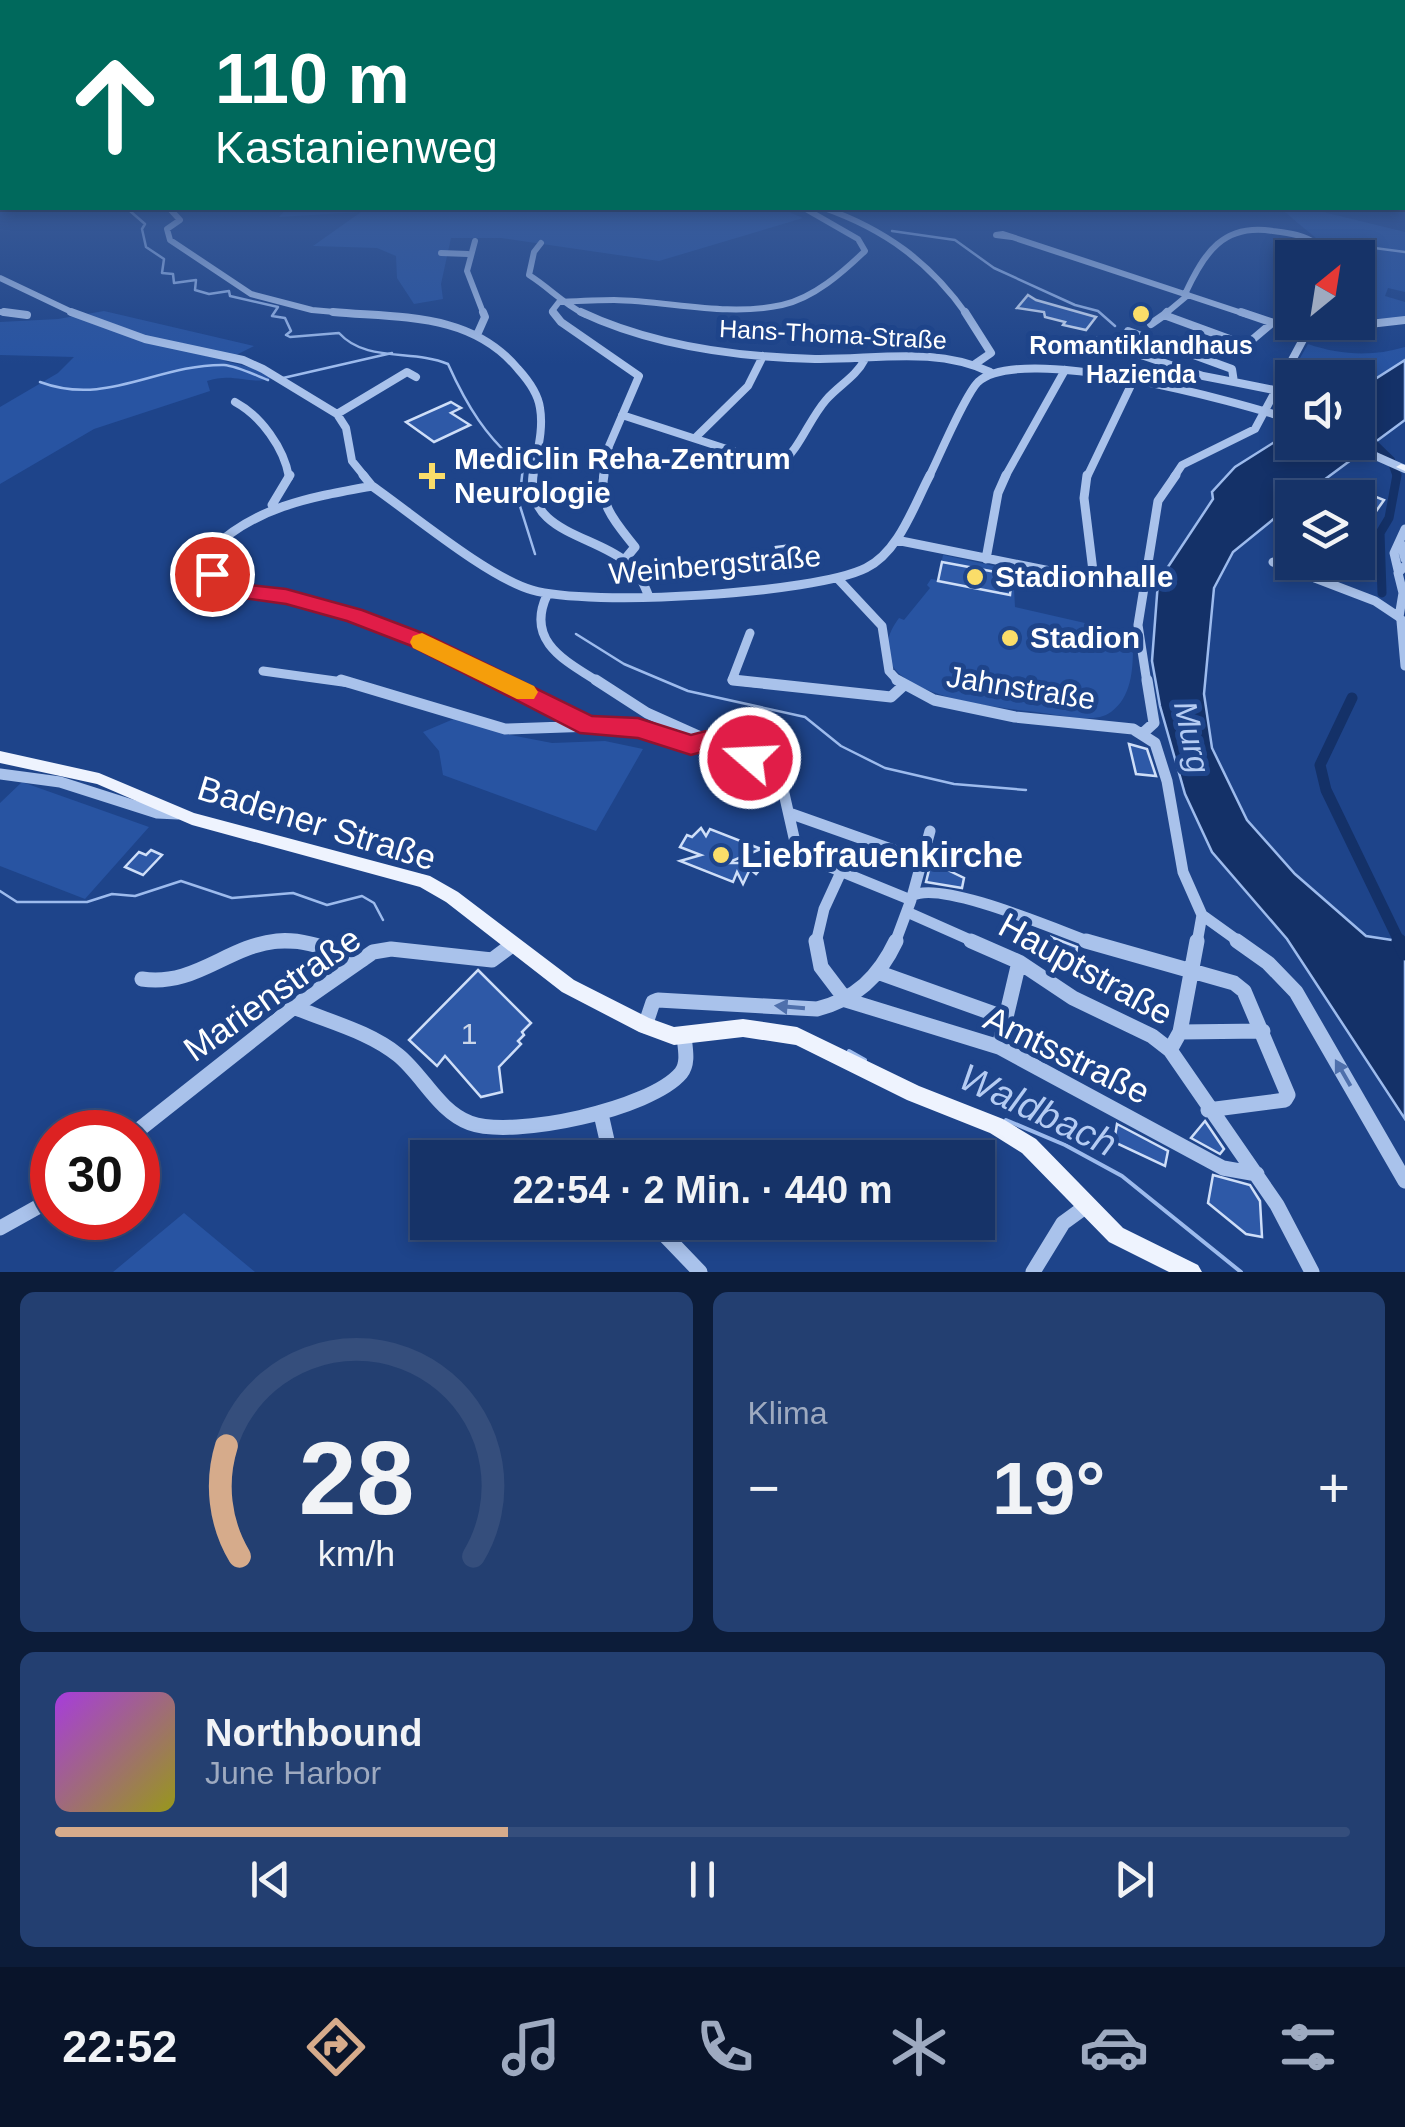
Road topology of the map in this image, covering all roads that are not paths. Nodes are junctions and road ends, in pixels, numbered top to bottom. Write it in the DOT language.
graph roads {
  1 [pos="173,245"];
  2 [pos="473,245"];
  3 [pos="539,245"];
  4 [pos="862,245"];
  5 [pos="903,245"];
  6 [pos="1037,245"];
  7 [pos="1214,245"];
  8 [pos="441,253"];
  9 [pos="468,254"];
  10 [pos="0,278"];
  11 [pos="1187,295"];
  12 [pos="560,302"];
  13 [pos="0,312"];
  14 [pos="27,315"];
  15 [pos="1164,315"];
  16 [pos="1405,320"];
  17 [pos="1375,323"];
  18 [pos="1151,324"];
  19 [pos="1272,324"];
  20 [pos="1275,325"];
  21 [pos="1128,331"];
  22 [pos="477,334"];
  23 [pos="1097,340"];
  24 [pos="1303,340"];
  25 [pos="764,356"];
  26 [pos="865,359"];
  27 [pos="976,364"];
  28 [pos="1065,370"];
  29 [pos="990,372"];
  30 [pos="416,377"];
  31 [pos="1133,381"];
  32 [pos="1234,382"];
  33 [pos="1274,390"];
  34 [pos="235,402"];
  35 [pos="1266,410"];
  36 [pos="1275,413"];
  37 [pos="337,414"];
  38 [pos="622,416"];
  39 [pos="696,437"];
  40 [pos="1375,455"];
  41 [pos="1404,468"];
  42 [pos="372,486"];
  43 [pos="271,506"];
  44 [pos="1405,530"];
  45 [pos="896,540"];
  46 [pos="986,559"];
  47 [pos="625,560"];
  48 [pos="1273,562"];
  49 [pos="1403,565"];
  50 [pos="839,580"];
  51 [pos="548,595"];
  52 [pos="1403,596"];
  53 [pos="1364,597"];
  54 [pos="649,598"];
  55 [pos="1402,621"];
  56 [pos="750,633"];
  57 [pos="1405,666"];
  58 [pos="263,671"];
  59 [pos="903,686"];
  60 [pos="589,726"];
  61 [pos="1143,733"];
  62 [pos="706,741"];
  63 [pos="0,757"];
  64 [pos="0,774"];
  65 [pos="180,814"];
  66 [pos="792,814"];
  67 [pos="930,831"];
  68 [pos="922,860"];
  69 [pos="840,872"];
  70 [pos="910,903"];
  71 [pos="1202,915"];
  72 [pos="512,945"];
  73 [pos="362,960"];
  74 [pos="1019,962"];
  75 [pos="1190,972"];
  76 [pos="880,973"];
  77 [pos="142,979"];
  78 [pos="846,1000"];
  79 [pos="294,1007"];
  80 [pos="1006,1018"];
  81 [pos="646,1026"];
  82 [pos="1263,1031"];
  83 [pos="1180,1032"];
  84 [pos="684,1036"];
  85 [pos="999,1048"];
  86 [pos="1170,1050"];
  87 [pos="1206,1106"];
  88 [pos="160,1113"];
  89 [pos="601,1114"];
  90 [pos="608,1140"];
  91 [pos="1258,1174"];
  92 [pos="1405,1181"];
  93 [pos="1085,1206"];
  94 [pos="30,1211"];
  95 [pos="0,1228"];
  96 [pos="669,1240"];
  97 [pos="1182,1269"];
  98 [pos="700,1272"];
  99 [pos="1033,1272"];
  100 [pos="1312,1272"];
  1 -- 22 [label="street"];
  2 -- 9 [label="street"];
  3 -- 12 [label="street"];
  4 -- 12 [label="street"];
  5 -- 27 [label="street"];
  6 -- 11 [label="street"];
  7 -- 11 [label="street"];
  8 -- 9 [label="street"];
  9 -- 22 [label="street"];
  10 -- 37 [label="street"];
  11 -- 15 [label="street"];
  11 -- 19 [label="street"];
  12 -- 25 [label="street, Hans-Thoma-Straße"];
  12 -- 38 [label="street"];
  13 -- 14 [label="street"];
  15 -- 18 [label="street"];
  15 -- 19 [label="street"];
  16 -- 17 [label="street"];
  19 -- 20 [label="street"];
  21 -- 32 [label="street"];
  22 -- 47 [label="street"];
  23 -- 32 [label="street"];
  24 -- 33 [label="street"];
  25 -- 26 [label="street, Hans-Thoma-Straße"];
  25 -- 39 [label="street"];
  26 -- 27 [label="street, Hans-Thoma-Straße"];
  26 -- 39 [label="street"];
  27 -- 29 [label="street, Hans-Thoma-Straße"];
  28 -- 29 [label="street"];
  28 -- 31 [label="street"];
  28 -- 46 [label="street"];
  29 -- 45 [label="street, Weinbergstraße"];
  30 -- 37 [label="street"];
  31 -- 35 [label="street"];
  31 -- 46 [label="street"];
  32 -- 33 [label="street"];
  33 -- 35 [label="street"];
  34 -- 43 [label="street"];
  35 -- 36 [label="street"];
  35 -- 61 [label="street"];
  37 -- 42 [label="street"];
  38 -- 39 [label="street"];
  38 -- 47 [label="street"];
  40 -- 41 [label="street"];
  42 -- 43 [label="street"];
  42 -- 51 [label="street, Weinbergstraße"];
  43 -- 60 [label="street"];
  44 -- 49 [label="street"];
  45 -- 46 [label="street"];
  45 -- 50 [label="street, Weinbergstraße"];
  47 -- 54 [label="street"];
  48 -- 53 [label="street"];
  49 -- 52 [label="street"];
  50 -- 54 [label="street, Weinbergstraße"];
  50 -- 59 [label="street, Jahnstraße"];
  51 -- 54 [label="street, Weinbergstraße"];
  51 -- 62 [label="street, Hauptstraße"];
  52 -- 53 [label="street"];
  52 -- 55 [label="street"];
  53 -- 55 [label="street"];
  55 -- 57 [label="street"];
  56 -- 59 [label="street"];
  58 -- 60 [label="street"];
  59 -- 61 [label="street, Jahnstraße"];
  60 -- 62 [label="street"];
  61 -- 71 [label="street"];
  62 -- 66 [label="street, Hauptstraße"];
  63 -- 65 [label="main road, Badener Straße"];
  64 -- 65 [label="street"];
  65 -- 72 [label="main road, Badener Straße"];
  66 -- 68 [label="street"];
  66 -- 69 [label="street, Hauptstraße"];
  67 -- 68 [label="street"];
  68 -- 70 [label="street"];
  69 -- 70 [label="street, Hauptstraße"];
  69 -- 78 [label="street"];
  70 -- 74 [label="street, Hauptstraße"];
  70 -- 75 [label="street"];
  70 -- 76 [label="street"];
  71 -- 75 [label="street"];
  92 -- 71 [label="street, one-way"];
  72 -- 73 [label="street, Marienstraße"];
  72 -- 81 [label="main road, Badener Straße"];
  73 -- 77 [label="street"];
  73 -- 79 [label="street, Marienstraße"];
  74 -- 80 [label="street"];
  74 -- 86 [label="street, Hauptstraße"];
  75 -- 82 [label="street"];
  75 -- 83 [label="street"];
  76 -- 78 [label="street"];
  76 -- 80 [label="street"];
  78 -- 81 [label="street, one-way"];
  78 -- 85 [label="street, Amtsstraße"];
  79 -- 88 [label="street, Marienstraße"];
  79 -- 89 [label="street"];
  80 -- 85 [label="street"];
  81 -- 84 [label="main road, Badener Straße"];
  82 -- 83 [label="street"];
  82 -- 87 [label="street"];
  83 -- 86 [label="street"];
  84 -- 89 [label="street"];
  84 -- 93 [label="main road"];
  85 -- 91 [label="street, Amtsstraße"];
  86 -- 87 [label="street, Hauptstraße"];
  87 -- 91 [label="street, Hauptstraße"];
  89 -- 90 [label="street"];
  91 -- 100 [label="street, Hauptstraße"];
  93 -- 97 [label="main road"];
  93 -- 99 [label="street"];
  94 -- 95 [label="street"];
  96 -- 98 [label="street"];
}
